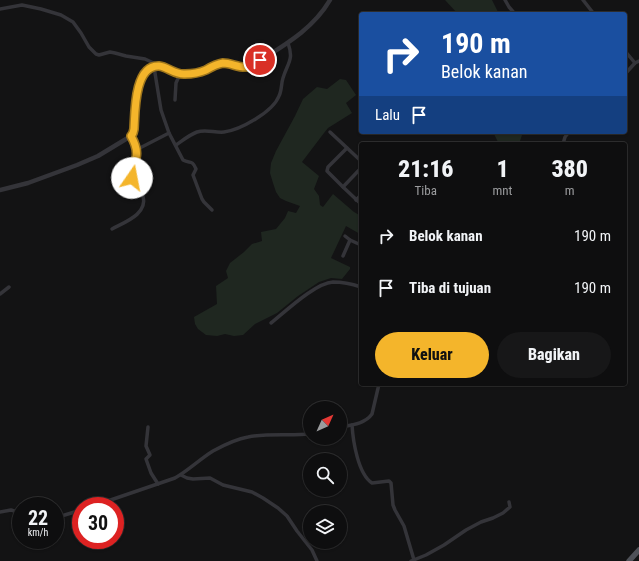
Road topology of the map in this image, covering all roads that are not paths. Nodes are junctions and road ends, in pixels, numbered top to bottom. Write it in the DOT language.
graph roads {
  1 [pos="330,0"];
  2 [pos="505,0"];
  3 [pos="583,0"];
  4 [pos="0,8"];
  5 [pos="513,12"];
  6 [pos="592,12"];
  7 [pos="286,44"];
  8 [pos="627,53"];
  9 [pos="639,61"];
  10 [pos="635,63"];
  11 [pos="160,66"];
  12 [pos="154,67"];
  13 [pos="627,72"];
  14 [pos="180,74"];
  15 [pos="175,100"];
  16 [pos="330,132"];
  17 [pos="169,133"];
  18 [pos="131,136"];
  19 [pos="176,145"];
  20 [pos="347,148"];
  21 [pos="136,150"];
  22 [pos="359,159"];
  23 [pos="359,170"];
  24 [pos="342,187"];
  25 [pos="0,190"];
  26 [pos="359,197"];
  27 [pos="356,200"];
  28 [pos="359,202"];
  29 [pos="212,210"];
  30 [pos="112,229"];
  31 [pos="345,236"];
  32 [pos="350,240"];
  33 [pos="359,244"];
  34 [pos="343,256"];
  35 [pos="9,286"];
  36 [pos="359,286"];
  37 [pos="0,294"];
  38 [pos="271,323"];
  39 [pos="379,386"];
  40 [pos="352,425"];
  41 [pos="347,426"];
  42 [pos="148,427"];
  43 [pos="303,434"];
  44 [pos="181,475"];
  45 [pos="158,484"];
  46 [pos="120,497"];
  47 [pos="509,502"];
  48 [pos="12,510"];
  49 [pos="0,512"];
  50 [pos="639,550"];
  51 [pos="413,560"];
  52 [pos="317,561"];
  53 [pos="630,561"];
  1 -- 7 [label="street"];
  2 -- 5 [label="street"];
  3 -- 6 [label="street"];
  4 -- 11 [label="street"];
  7 -- 14 [label="street"];
  7 -- 19 [label="street"];
  8 -- 10 [label="street"];
  9 -- 10 [label="street"];
  10 -- 13 [label="street"];
  11 -- 12 [label="street"];
  11 -- 14 [label="street"];
  12 -- 17 [label="street"];
  12 -- 18 [label="street"];
  14 -- 15 [label="street"];
  16 -- 20 [label="street"];
  17 -- 19 [label="street"];
  17 -- 21 [label="street"];
  18 -- 21 [label="street"];
  18 -- 25 [label="street"];
  19 -- 29 [label="street"];
  20 -- 22 [label="street"];
  20 -- 24 [label="street"];
  21 -- 30 [label="street"];
  23 -- 24 [label="street"];
  24 -- 27 [label="street"];
  26 -- 27 [label="street"];
  27 -- 28 [label="street"];
  31 -- 32 [label="street"];
  32 -- 33 [label="street"];
  32 -- 34 [label="street"];
  35 -- 37 [label="street"];
  36 -- 38 [label="street"];
  39 -- 40 [label="street"];
  40 -- 41 [label="street"];
  40 -- 51 [label="street"];
  42 -- 45 [label="street"];
  43 -- 44 [label="street"];
  44 -- 45 [label="street"];
  44 -- 52 [label="street"];
  45 -- 46 [label="street"];
  47 -- 51 [label="street"];
  48 -- 49 [label="street"];
  50 -- 53 [label="main road"];
}
